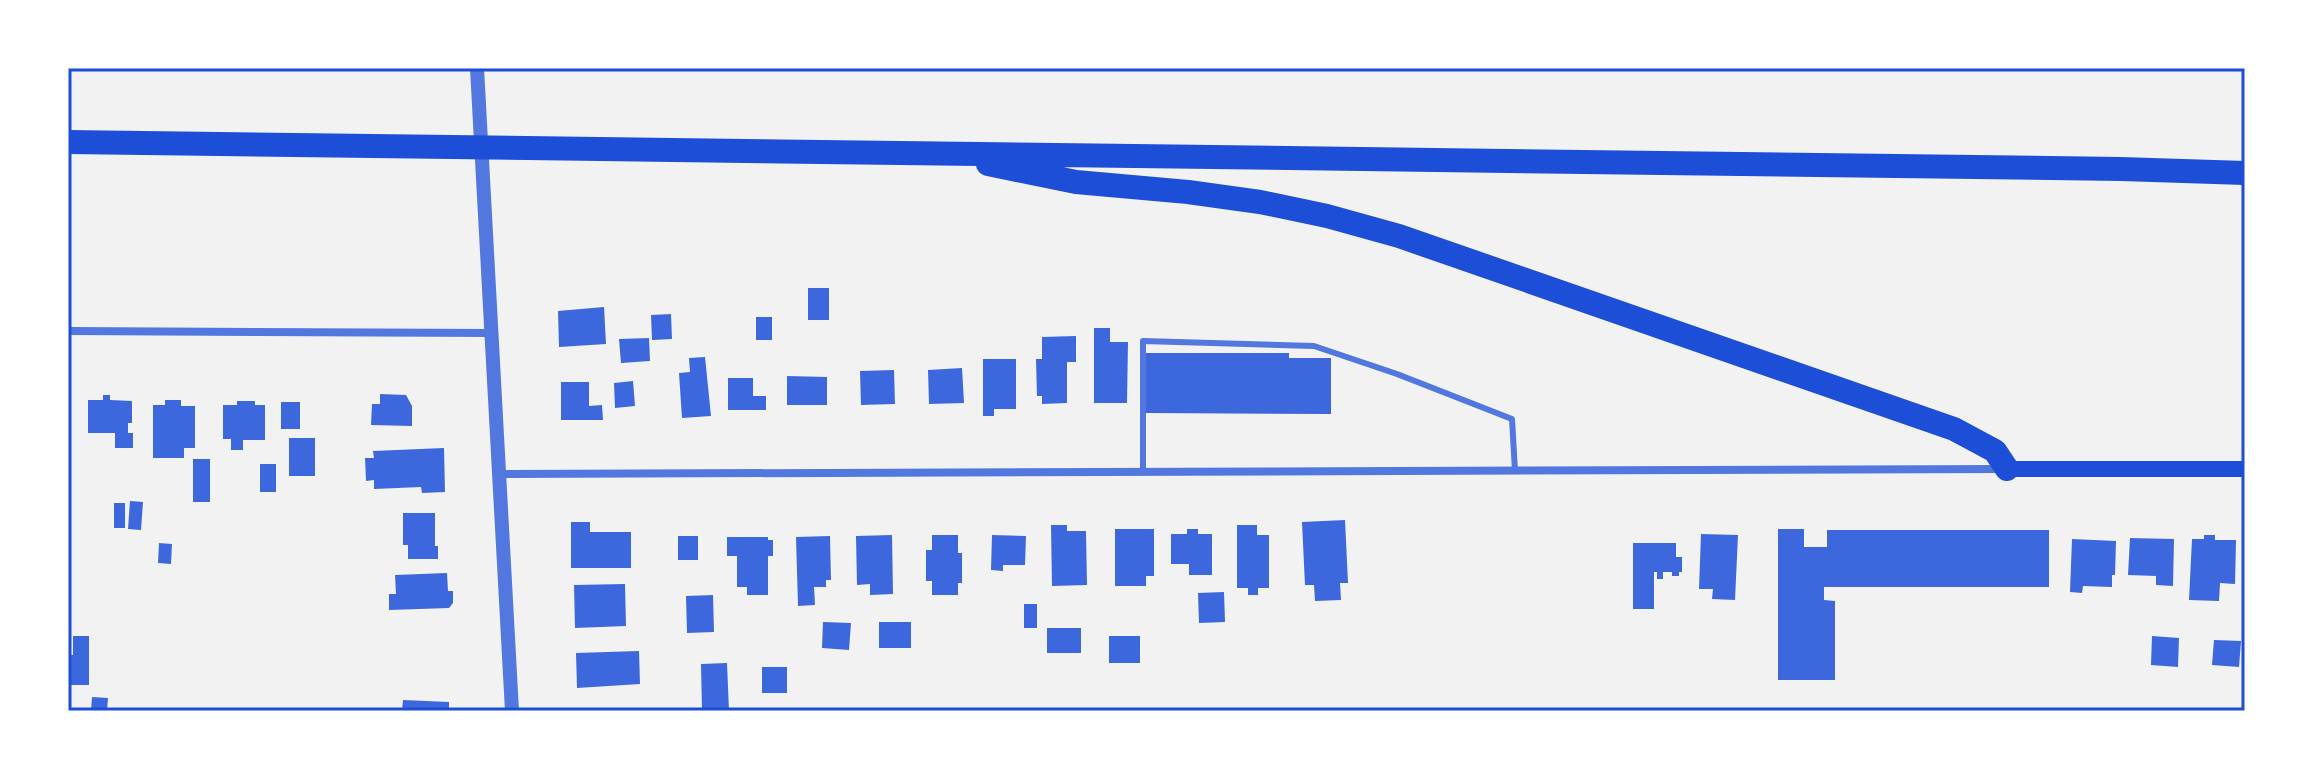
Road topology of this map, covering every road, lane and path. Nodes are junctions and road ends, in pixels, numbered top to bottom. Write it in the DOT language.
graph roads {
  1 [pos="477,68"];
  2 [pos="68,142"];
  3 [pos="951,154"];
  4 [pos="2245,173"];
  5 [pos="68,331"];
  6 [pos="492,333"];
  7 [pos="2007,469"];
  8 [pos="2245,469"];
  9 [pos="1143,471"];
  10 [pos="1515,471"];
  11 [pos="499,474"];
  12 [pos="512,711"];
  1 -- 6 [label="street"];
  2 -- 3 [label="highway"];
  3 -- 4 [label="highway"];
  3 -- 7 [label="highway"];
  5 -- 6 [label="street"];
  6 -- 11 [label="street"];
  7 -- 8 [label="main road"];
  7 -- 10 [label="street"];
  9 -- 10 [label="street"];
  9 -- 10 [label="lane"];
  9 -- 11 [label="street"];
  11 -- 12 [label="street"];
}
